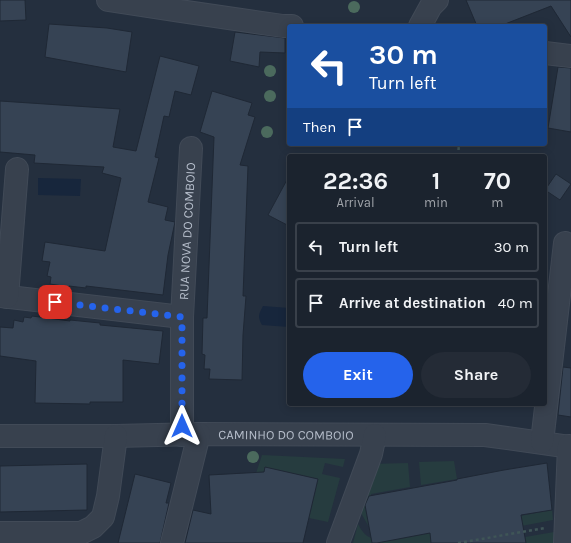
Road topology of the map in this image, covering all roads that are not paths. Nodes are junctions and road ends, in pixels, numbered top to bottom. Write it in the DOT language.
graph roads {
  1 [pos="108,0"];
  2 [pos="437,0"];
  3 [pos="421,24"];
  4 [pos="287,26"];
  5 [pos="547,53"];
  6 [pos="571,56"];
  7 [pos="191,148"];
  8 [pos="17,169"];
  9 [pos="565,243"];
  10 [pos="4,296"];
  11 [pos="182,317"];
  12 [pos="547,399"];
  13 [pos="546,406"];
  14 [pos="190,434"];
  15 [pos="375,435"];
  16 [pos="0,436"];
  17 [pos="116,436"];
  18 [pos="542,442"];
  19 [pos="570,447"];
  20 [pos="0,533"];
  21 [pos="172,543"];
  22 [pos="338,543"];
  23 [pos="565,543"];
  1 -- 4 [label="street"];
  2 -- 3 [label="street"];
  5 -- 6 [label="street"];
  7 -- 11 [label="street, RUA NOVA DO COMBOIO"];
  8 -- 10 [label="street"];
  9 -- 12 [label="street"];
  10 -- 11 [label="street"];
  11 -- 14 [label="street, RUA NOVA DO COMBOIO"];
  13 -- 18 [label="street"];
  14 -- 15 [label="street, CAMINHO DO COMBOIO"];
  14 -- 17 [label="street, CAMINHO DO COMBOIO"];
  14 -- 21 [label="street, RUA NOVA DO COMBOIO"];
  15 -- 18 [label="street, CAMINHO DO COMBOIO"];
  15 -- 22 [label="street"];
  16 -- 17 [label="street, CAMINHO DO COMBOIO"];
  17 -- 20 [label="street"];
  18 -- 19 [label="street, CAMINHO DO COMBOIO"];
  19 -- 23 [label="street"];
}
